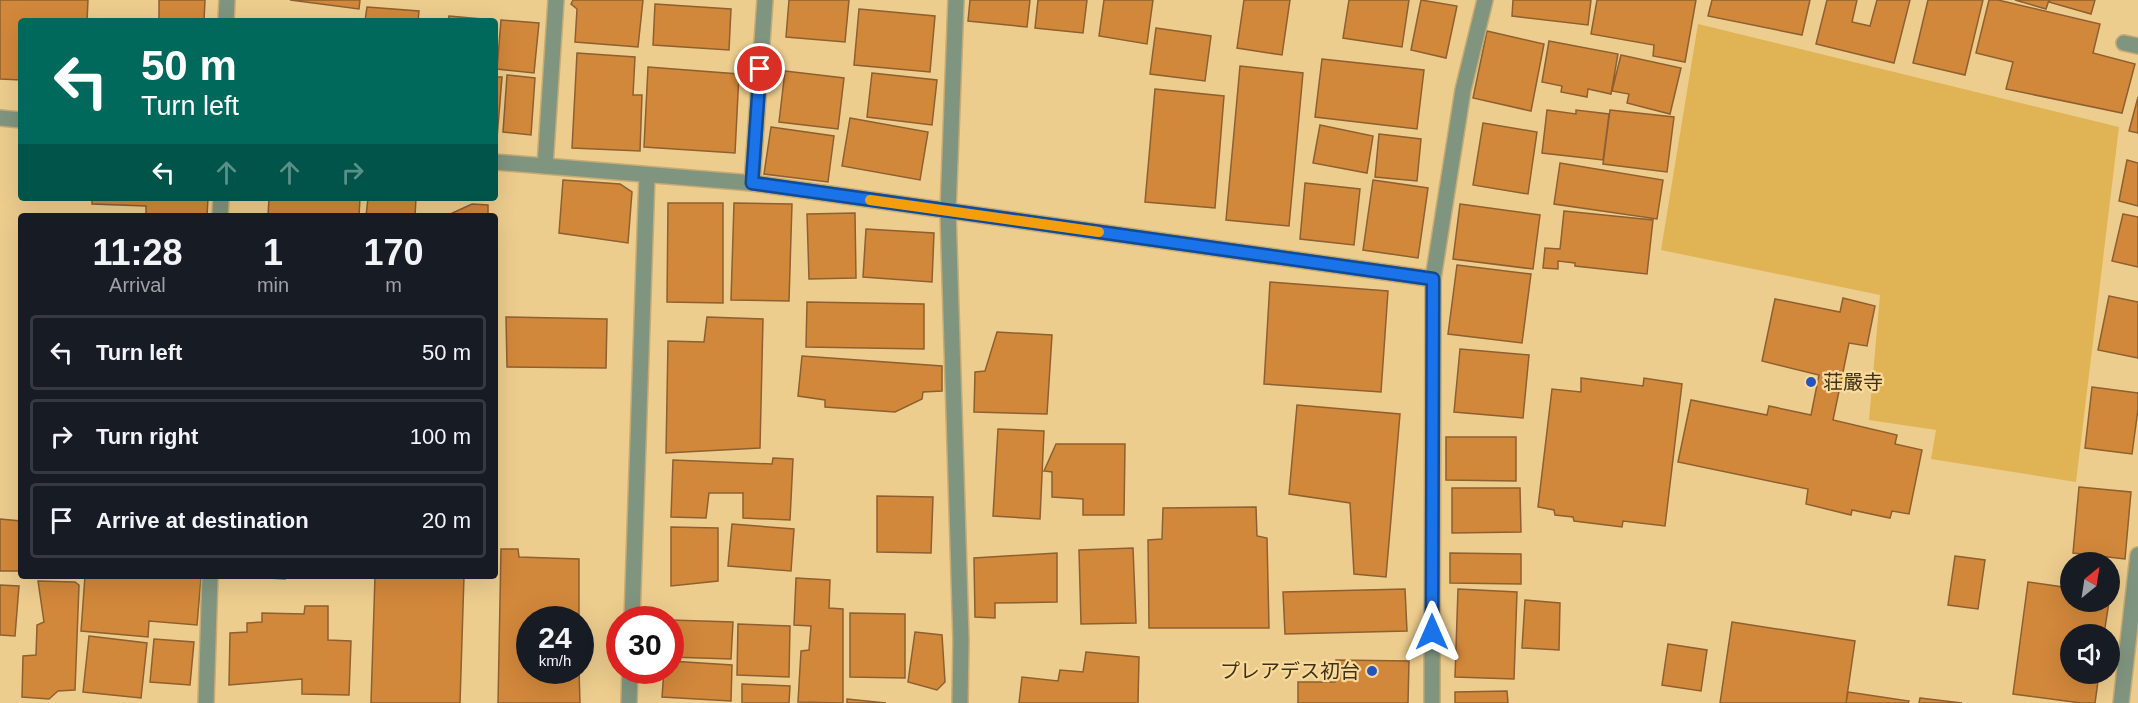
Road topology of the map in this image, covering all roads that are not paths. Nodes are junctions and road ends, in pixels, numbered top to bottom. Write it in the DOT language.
graph roads {
  1 [pos="227,0"];
  2 [pos="556,0"];
  3 [pos="765,0"];
  4 [pos="956,0"];
  5 [pos="1485,0"];
  6 [pos="226,18"];
  7 [pos="0,118"];
  8 [pos="18,120"];
  9 [pos="498,162"];
  10 [pos="545,166"];
  11 [pos="647,175"];
  12 [pos="752,183"];
  13 [pos="948,211"];
  14 [pos="1433,279"];
  15 [pos="2138,555"];
  16 [pos="210,579"];
  17 [pos="632,606"];
  18 [pos="630,684"];
  19 [pos="206,703"];
  20 [pos="629,703"];
  21 [pos="960,703"];
  22 [pos="1432,703"];
  23 [pos="2121,703"];
  1 -- 6 [label="street"];
  2 -- 10 [label="street"];
  3 -- 12 [label="street"];
  4 -- 13 [label="street"];
  5 -- 14 [label="street"];
  7 -- 8 [label="street"];
  9 -- 10 [label="street"];
  10 -- 11 [label="street"];
  11 -- 12 [label="street"];
  11 -- 17 [label="street"];
  12 -- 13 [label="street"];
  13 -- 14 [label="street"];
  13 -- 21 [label="street"];
  14 -- 22 [label="street"];
  15 -- 23 [label="street"];
  16 -- 19 [label="street"];
  18 -- 20 [label="street"];
}
